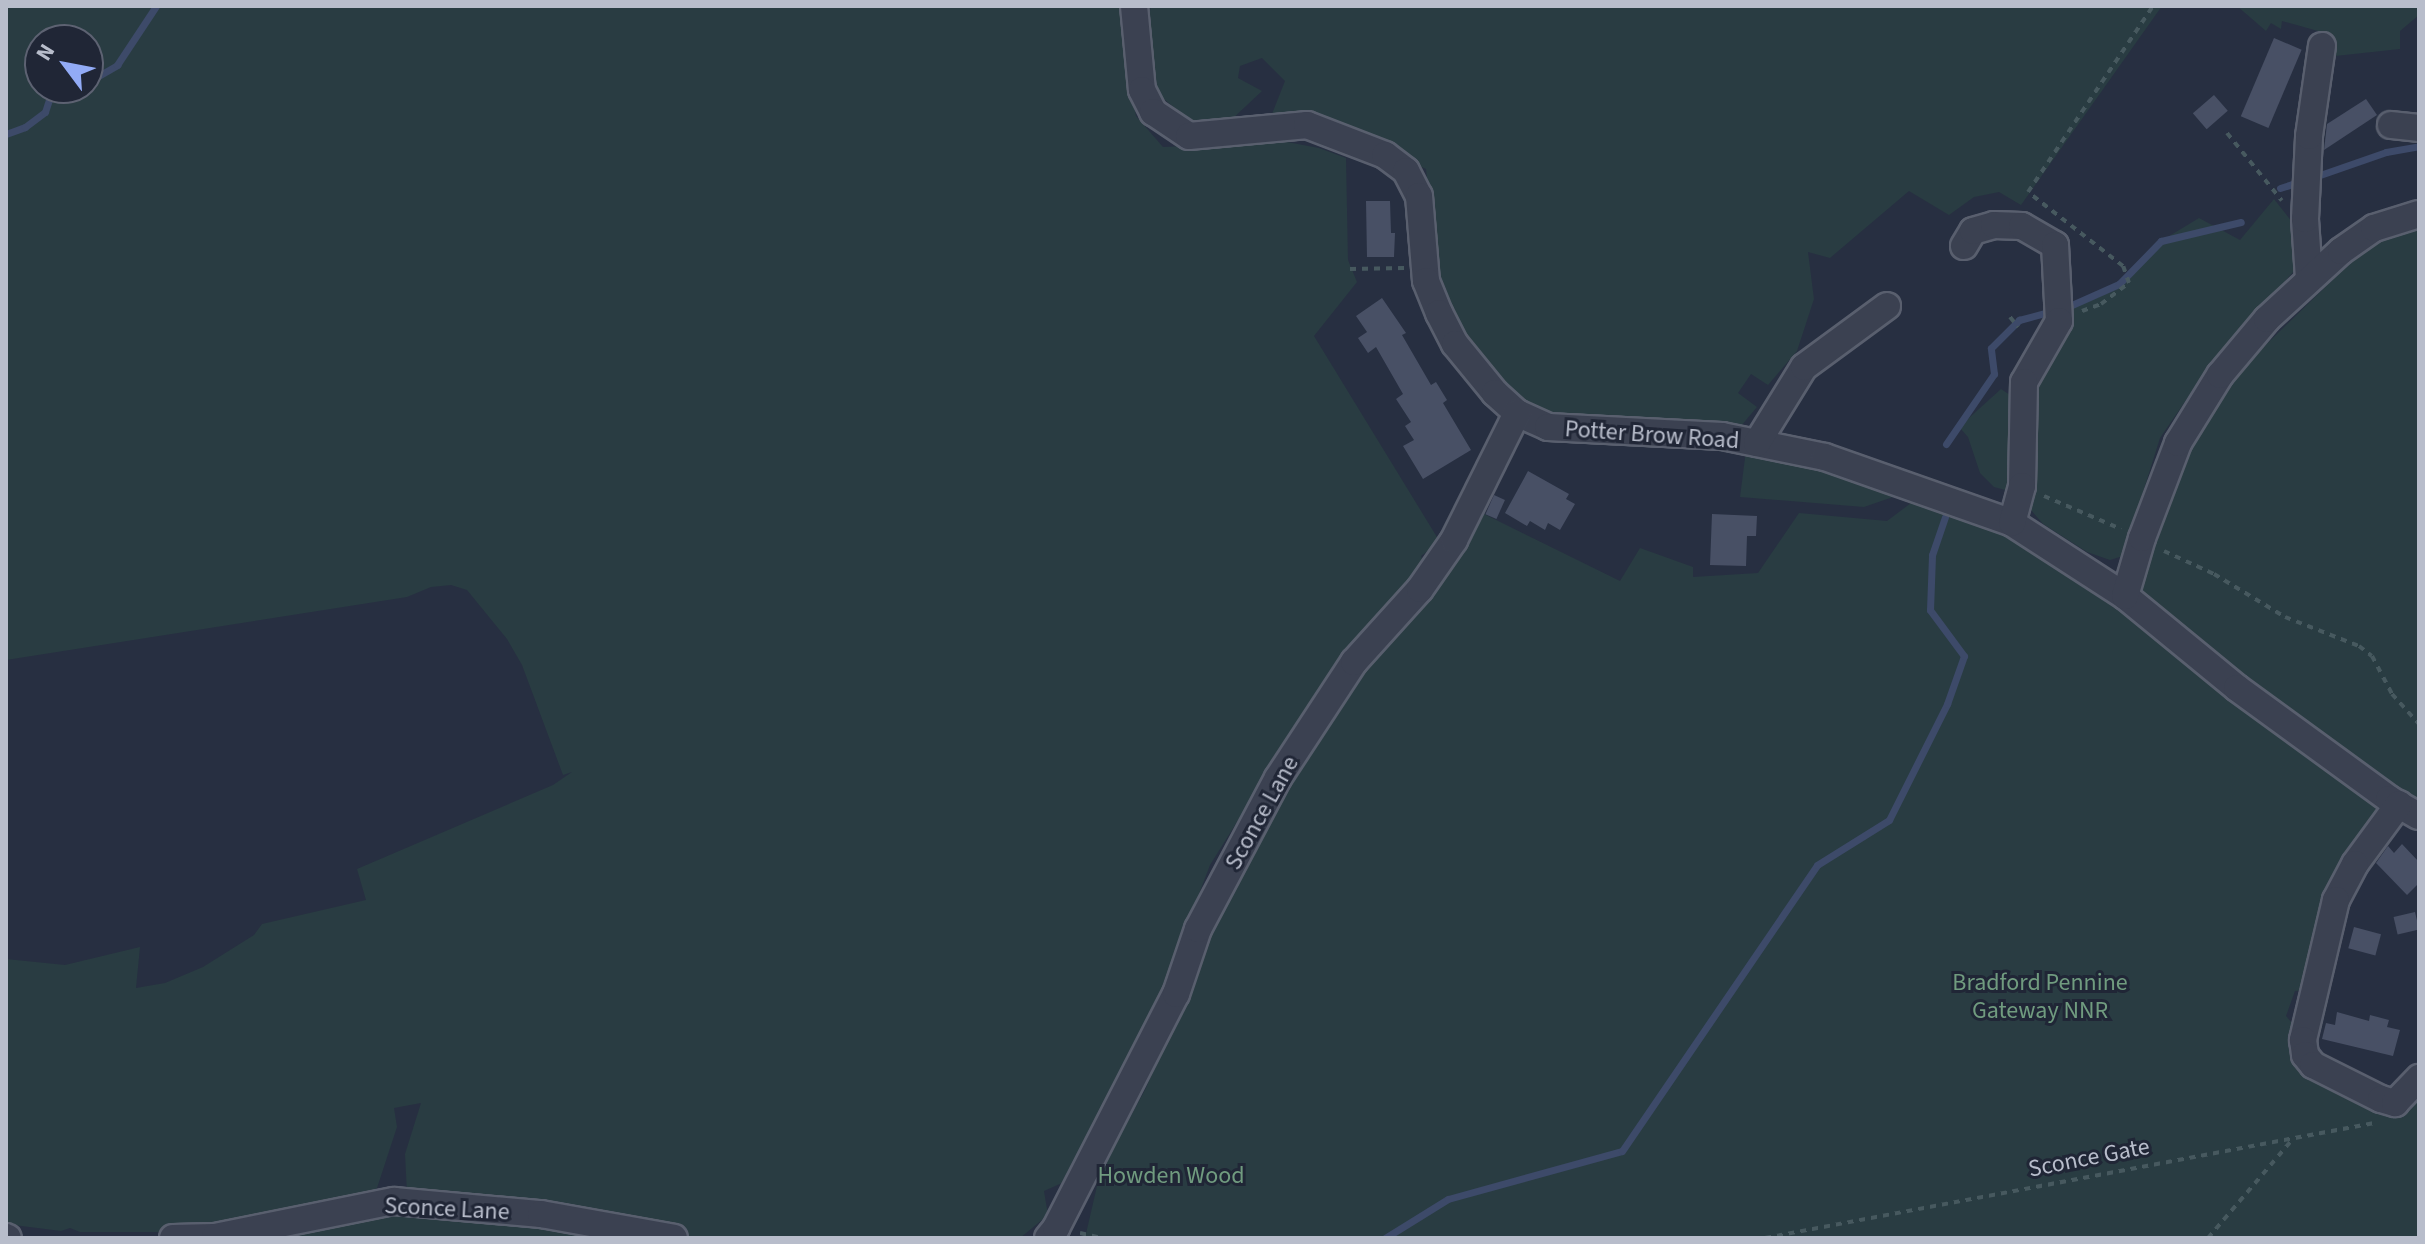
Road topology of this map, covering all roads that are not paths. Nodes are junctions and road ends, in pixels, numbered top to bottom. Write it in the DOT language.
graph roads {
  1 [pos="1134,6"];
  2 [pos="2322,46"];
  3 [pos="2391,125"];
  4 [pos="2419,128"];
  5 [pos="2419,192"];
  6 [pos="2419,214"];
  7 [pos="2393,221"];
  8 [pos="1964,246"];
  9 [pos="2309,278"];
  10 [pos="1887,306"];
  11 [pos="1517,413"];
  12 [pos="1757,443"];
  13 [pos="2012,523"];
  14 [pos="2125,596"];
  15 [pos="2409,810"];
  16 [pos="2419,1078"];
  17 [pos="173,1238"];
  18 [pos="674,1238"];
  19 [pos="1048,1238"];
  1 -- 11 [label="street, Potter Brow Road"];
  2 -- 9 [label="street"];
  3 -- 4 [label="street"];
  5 -- 7 [label="street"];
  6 -- 7 [label="street"];
  7 -- 9 [label="street"];
  8 -- 13 [label="street"];
  9 -- 14 [label="street"];
  10 -- 12 [label="street"];
  11 -- 12 [label="street, Potter Brow Road"];
  11 -- 19 [label="street, Sconce Lane"];
  12 -- 13 [label="street, Potter Brow Road"];
  13 -- 14 [label="street, Potter Brow Road"];
  14 -- 15 [label="street, Potter Brow Road"];
  15 -- 16 [label="street"];
  17 -- 18 [label="street, Sconce Lane"];
}
